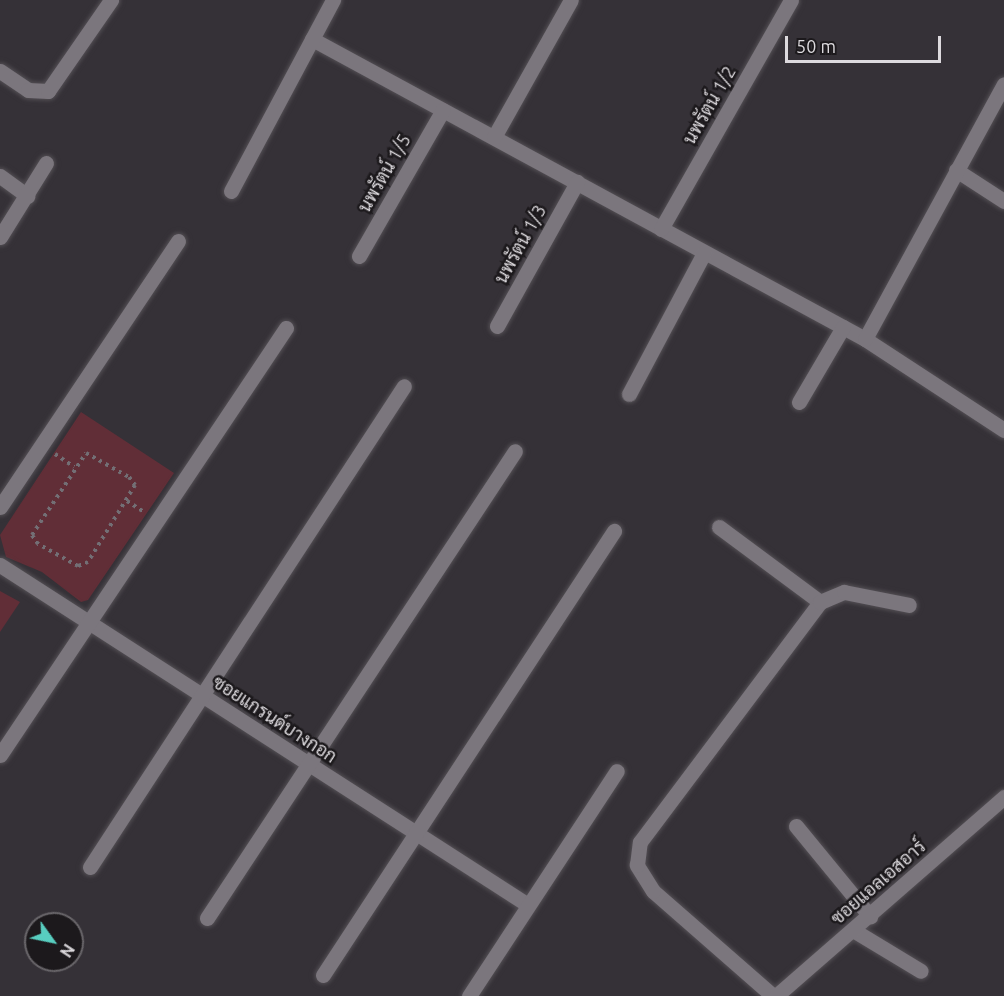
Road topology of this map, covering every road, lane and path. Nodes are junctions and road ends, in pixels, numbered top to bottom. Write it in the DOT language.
graph roads {
  1 [pos="111,0"];
  2 [pos="333,0"];
  3 [pos="571,0"];
  4 [pos="792,0"];
  5 [pos="312,39"];
  6 [pos="0,71"];
  7 [pos="1004,84"];
  8 [pos="443,110"];
  9 [pos="494,137"];
  10 [pos="46,163"];
  11 [pos="956,170"];
  12 [pos="0,177"];
  13 [pos="577,182"];
  14 [pos="231,191"];
  15 [pos="28,196"];
  16 [pos="1004,201"];
  17 [pos="661,229"];
  18 [pos="0,237"];
  19 [pos="178,241"];
  20 [pos="704,253"];
  21 [pos="359,256"];
  22 [pos="497,326"];
  23 [pos="843,327"];
  24 [pos="286,328"];
  25 [pos="865,339"];
  26 [pos="404,386"];
  27 [pos="629,394"];
  28 [pos="799,402"];
  29 [pos="1004,430"];
  30 [pos="515,451"];
  31 [pos="127,501"];
  32 [pos="0,507"];
  33 [pos="719,527"];
  34 [pos="614,531"];
  35 [pos="0,566"];
  36 [pos="820,602"];
  37 [pos="909,605"];
  38 [pos="89,623"];
  39 [pos="201,695"];
  40 [pos="0,755"];
  41 [pos="309,764"];
  42 [pos="617,771"];
  43 [pos="1004,797"];
  44 [pos="796,826"];
  45 [pos="416,833"];
  46 [pos="90,867"];
  47 [pos="528,905"];
  48 [pos="870,916"];
  49 [pos="207,918"];
  50 [pos="853,930"];
  51 [pos="921,971"];
  52 [pos="323,975"];
  53 [pos="469,996"];
  54 [pos="775,996"];
  1 -- 6 [label="street"];
  2 -- 5 [label="street"];
  3 -- 9 [label="street"];
  4 -- 17 [label="street, นพรัตน์ 1/2"];
  5 -- 8 [label="street"];
  5 -- 14 [label="street"];
  7 -- 11 [label="street"];
  8 -- 9 [label="street"];
  8 -- 21 [label="street, นพรัตน์ 1/5"];
  9 -- 13 [label="street"];
  10 -- 15 [label="street"];
  11 -- 16 [label="street"];
  11 -- 25 [label="street"];
  12 -- 15 [label="street"];
  13 -- 17 [label="street"];
  13 -- 22 [label="street, นพรัตน์ 1/3"];
  15 -- 18 [label="street"];
  17 -- 20 [label="street"];
  19 -- 32 [label="street"];
  20 -- 23 [label="street"];
  20 -- 27 [label="street"];
  23 -- 25 [label="street"];
  23 -- 28 [label="street"];
  24 -- 38 [label="street"];
  25 -- 29 [label="street"];
  26 -- 39 [label="street"];
  30 -- 41 [label="street"];
  31 -- 31 [label="path"];
  33 -- 36 [label="street"];
  34 -- 45 [label="street"];
  35 -- 38 [label="street, ซอยแกรนด์บางกอก"];
  36 -- 37 [label="street"];
  36 -- 54 [label="street"];
  38 -- 39 [label="street, ซอยแกรนด์บางกอก"];
  38 -- 40 [label="street"];
  39 -- 41 [label="street, ซอยแกรนด์บางกอก"];
  39 -- 46 [label="street"];
  41 -- 45 [label="street, ซอยแกรนด์บางกอก"];
  41 -- 49 [label="street"];
  42 -- 47 [label="street"];
  43 -- 48 [label="street, ซอยแอลเอสอาร์"];
  44 -- 48 [label="street"];
  45 -- 47 [label="street, ซอยแกรนด์บางกอก"];
  45 -- 52 [label="street"];
  47 -- 53 [label="street"];
  48 -- 50 [label="street, ซอยแอลเอสอาร์"];
  50 -- 51 [label="street"];
  50 -- 54 [label="street, ซอยแอลเอสอาร์"];
}
